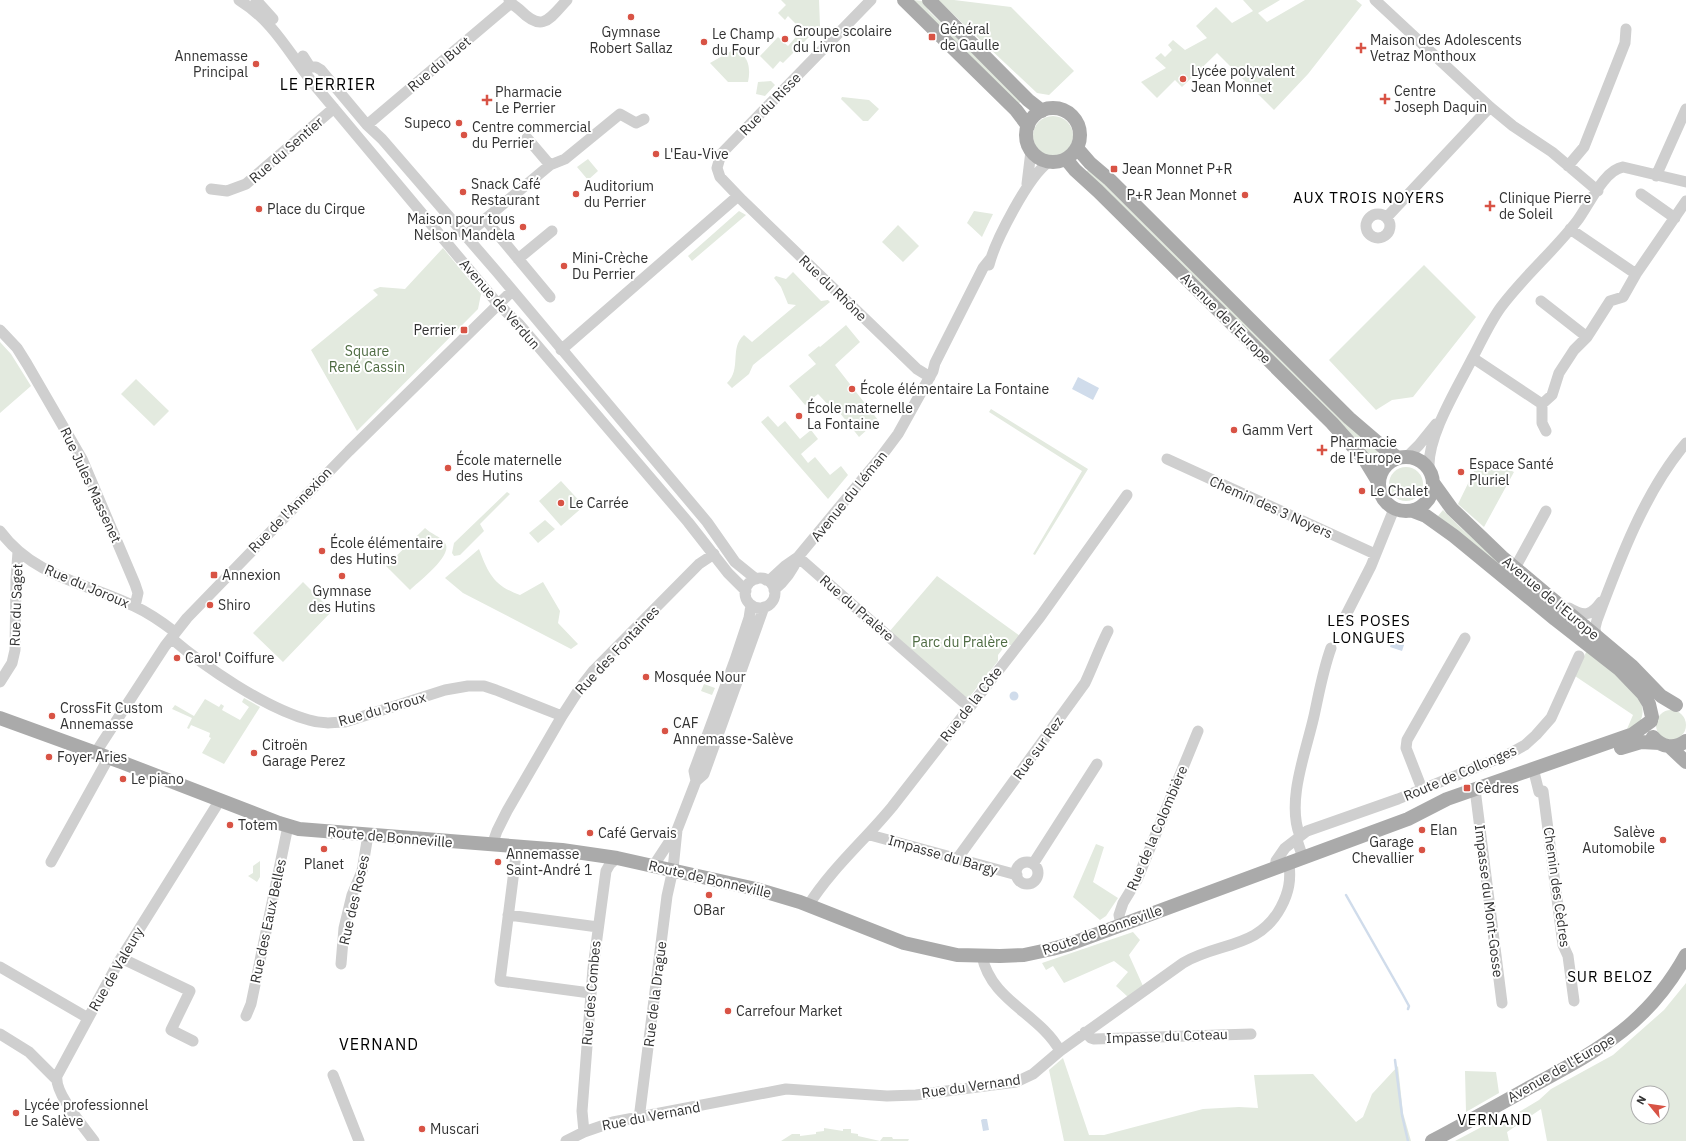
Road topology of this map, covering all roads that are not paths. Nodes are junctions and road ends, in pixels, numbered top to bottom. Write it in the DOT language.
graph roads {
  1 [pos="239,0"];
  2 [pos="256,0"];
  3 [pos="567,0"];
  4 [pos="871,0"];
  5 [pos="904,0"];
  6 [pos="929,0"];
  7 [pos="1375,0"];
  8 [pos="510,1"];
  9 [pos="1626,29"];
  10 [pos="1490,107"];
  11 [pos="334,108"];
  12 [pos="1686,109"];
  13 [pos="1042,111"];
  14 [pos="644,119"];
  15 [pos="367,125"];
  16 [pos="1028,126"];
  17 [pos="527,138"];
  18 [pos="1076,148"];
  19 [pos="1031,151"];
  20 [pos="1066,159"];
  21 [pos="1050,162"];
  22 [pos="550,165"];
  23 [pos="1568,166"];
  24 [pos="1656,176"];
  25 [pos="1686,182"];
  26 [pos="1026,187"];
  27 [pos="211,189"];
  28 [pos="1598,191"];
  29 [pos="1641,194"];
  30 [pos="738,196"];
  31 [pos="1686,201"];
  32 [pos="1387,217"];
  33 [pos="1675,218"];
  34 [pos="485,219"];
  35 [pos="1570,229"];
  36 [pos="552,231"];
  37 [pos="465,236"];
  38 [pos="518,259"];
  39 [pos="1636,274"];
  40 [pos="512,291"];
  41 [pos="550,297"];
  42 [pos="1541,301"];
  43 [pos="498,304"];
  44 [pos="0,330"];
  45 [pos="1587,337"];
  46 [pos="561,350"];
  47 [pos="1473,358"];
  48 [pos="931,374"];
  49 [pos="1450,401"];
  50 [pos="1542,404"];
  51 [pos="1546,431"];
  52 [pos="1686,443"];
  53 [pos="1403,457"];
  54 [pos="1167,459"];
  55 [pos="1429,469"];
  56 [pos="1379,483"];
  57 [pos="1434,484"];
  58 [pos="1126,495"];
  59 [pos="1394,509"];
  60 [pos="1413,510"];
  61 [pos="1546,511"];
  62 [pos="0,531"];
  63 [pos="18,552"];
  64 [pos="714,554"];
  65 [pos="1375,554"];
  66 [pos="798,557"];
  67 [pos="1515,568"];
  68 [pos="761,580"];
  69 [pos="774,590"];
  70 [pos="746,591"];
  71 [pos="1607,593"];
  72 [pos="1557,601"];
  73 [pos="751,605"];
  74 [pos="135,606"];
  75 [pos="764,608"];
  76 [pos="1345,617"];
  77 [pos="1108,631"];
  78 [pos="173,635"];
  79 [pos="1596,636"];
  80 [pos="1465,638"];
  81 [pos="1331,648"];
  82 [pos="1579,656"];
  83 [pos="0,682"];
  84 [pos="969,707"];
  85 [pos="1682,708"];
  86 [pos="562,716"];
  87 [pos="0,718"];
  88 [pos="1651,719"];
  89 [pos="1198,732"];
  90 [pos="1686,741"];
  91 [pos="1665,745"];
  92 [pos="96,752"];
  93 [pos="109,757"];
  94 [pos="1686,762"];
  95 [pos="1097,764"];
  96 [pos="1534,773"];
  97 [pos="696,781"];
  98 [pos="1422,790"];
  99 [pos="1476,794"];
  100 [pos="220,800"];
  101 [pos="288,826"];
  102 [pos="677,830"];
  103 [pos="368,835"];
  104 [pos="870,835"];
  105 [pos="1298,838"];
  106 [pos="492,845"];
  107 [pos="517,847"];
  108 [pos="617,858"];
  109 [pos="957,859"];
  110 [pos="1296,860"];
  111 [pos="51,862"];
  112 [pos="1033,864"];
  113 [pos="654,866"];
  114 [pos="1275,868"];
  115 [pos="673,869"];
  116 [pos="1016,875"];
  117 [pos="808,906"];
  118 [pos="508,915"];
  119 [pos="1121,925"];
  120 [pos="598,927"];
  121 [pos="1686,955"];
  122 [pos="982,956"];
  123 [pos="121,958"];
  124 [pos="341,964"];
  125 [pos="0,967"];
  126 [pos="590,993"];
  127 [pos="1574,1001"];
  128 [pos="1502,1003"];
  129 [pos="246,1016"];
  130 [pos="88,1018"];
  131 [pos="1085,1032"];
  132 [pos="0,1034"];
  133 [pos="1251,1034"];
  134 [pos="193,1041"];
  135 [pos="1060,1050"];
  136 [pos="333,1075"];
  137 [pos="57,1080"];
  138 [pos="639,1118"];
  139 [pos="584,1132"];
  140 [pos="94,1141"];
  141 [pos="359,1141"];
  142 [pos="566,1141"];
  143 [pos="1432,1141"];
  1 -- 11 [label="street, Avenue de Verdun"];
  2 -- 15 [label="street, Avenue de Verdun"];
  3 -- 8 [label="street"];
  4 -- 30 [label="street, Rue du Risse"];
  5 -- 16 [label="main road"];
  6 -- 13 [label="main road"];
  7 -- 10 [label="street"];
  8 -- 15 [label="street, Rue du Buet"];
  9 -- 23 [label="street"];
  10 -- 23 [label="street"];
  10 -- 32 [label="street"];
  11 -- 27 [label="street, Rue du Sentier"];
  11 -- 43 [label="street, Avenue de Verdun"];
  12 -- 24 [label="street"];
  13 -- 16 [label="main road"];
  13 -- 18 [label="main road"];
  14 -- 22 [label="street"];
  15 -- 37 [label="street, Avenue de Verdun"];
  16 -- 19 [label="main road"];
  17 -- 22 [label="street"];
  18 -- 20 [label="main road"];
  18 -- 53 [label="main road, Avenue de l'Europe"];
  19 -- 21 [label="main road"];
  19 -- 26 [label="street, Avenue du Léman"];
  20 -- 21 [label="main road"];
  20 -- 56 [label="main road, Avenue de l'Europe"];
  21 -- 26 [label="street, Avenue du Léman"];
  22 -- 34 [label="street"];
  23 -- 28 [label="street"];
  24 -- 25 [label="street"];
  24 -- 28 [label="street"];
  26 -- 48 [label="street, Avenue du Léman"];
  28 -- 35 [label="street"];
  29 -- 33 [label="street"];
  30 -- 46 [label="street"];
  30 -- 48 [label="street, Rue du Rhône"];
  31 -- 33 [label="street"];
  33 -- 39 [label="street"];
  34 -- 37 [label="street"];
  34 -- 38 [label="street"];
  35 -- 39 [label="street"];
  35 -- 47 [label="street"];
  36 -- 38 [label="street"];
  37 -- 40 [label="street, Avenue de Verdun"];
  38 -- 41 [label="street"];
  39 -- 45 [label="street"];
  40 -- 43 [label="street, Rue de l'Annexion"];
  40 -- 46 [label="street, Avenue de Verdun"];
  42 -- 45 [label="street"];
  43 -- 64 [label="street, Avenue de Verdun"];
  43 -- 78 [label="street, Rue de l'Annexion"];
  44 -- 74 [label="street, Rue Jules Massenet"];
  45 -- 50 [label="street"];
  46 -- 68 [label="street, Avenue de Verdun"];
  47 -- 49 [label="street"];
  47 -- 50 [label="street"];
  48 -- 66 [label="street, Avenue du Léman"];
  49 -- 53 [label="street"];
  49 -- 55 [label="street"];
  50 -- 51 [label="street"];
  52 -- 71 [label="street"];
  53 -- 55 [label="main road"];
  53 -- 56 [label="main road"];
  54 -- 65 [label="street, Chemin des 3 Noyers"];
  55 -- 57 [label="main road"];
  56 -- 59 [label="main road"];
  57 -- 60 [label="main road"];
  57 -- 67 [label="main road, Avenue de l'Europe"];
  58 -- 84 [label="street, Rue de la Côte"];
  59 -- 60 [label="main road"];
  59 -- 65 [label="street"];
  60 -- 88 [label="main road, Avenue de l'Europe"];
  61 -- 67 [label="street"];
  62 -- 63 [label="street, Rue du Saget"];
  63 -- 74 [label="street, Rue du Joroux"];
  63 -- 83 [label="street, Rue du Saget"];
  64 -- 70 [label="street, Avenue de Verdun"];
  64 -- 86 [label="street, Rue des Fontaines"];
  65 -- 76 [label="street"];
  66 -- 68 [label="street, Avenue du Léman"];
  66 -- 69 [label="street, Avenue du Léman"];
  66 -- 84 [label="street, Rue du Pralère"];
  67 -- 72 [label="main road, Avenue de l'Europe"];
  68 -- 69 [label="street"];
  68 -- 70 [label="street"];
  69 -- 75 [label="street"];
  70 -- 73 [label="street"];
  71 -- 72 [label="street"];
  71 -- 79 [label="street"];
  72 -- 79 [label="main road, Avenue de l'Europe"];
  73 -- 75 [label="street"];
  73 -- 97 [label="street"];
  74 -- 78 [label="street, Rue du Joroux"];
  75 -- 97 [label="street"];
  77 -- 109 [label="street, Rue sur Rez"];
  78 -- 86 [label="street, Rue du Joroux"];
  78 -- 92 [label="street, Rue de l'Annexion"];
  79 -- 85 [label="main road, Avenue de l'Europe"];
  80 -- 98 [label="street"];
  81 -- 105 [label="street"];
  82 -- 98 [label="street, Route de Collonges"];
  84 -- 104 [label="street, Rue de la Côte"];
  85 -- 88 [label="main road, Route de Bonneville"];
  86 -- 106 [label="street, Rue des Fontaines"];
  87 -- 92 [label="main road, Route de Bonneville"];
  88 -- 91 [label="main road, Avenue de l'Europe"];
  88 -- 96 [label="main road, Route de Bonneville"];
  89 -- 119 [label="street, Rue de la Colombière"];
  90 -- 91 [label="main road"];
  91 -- 94 [label="main road"];
  91 -- 96 [label="main road, Route de Bonneville"];
  92 -- 93 [label="main road, Route de Bonneville"];
  93 -- 100 [label="main road, Route de Bonneville"];
  93 -- 111 [label="street"];
  95 -- 112 [label="street"];
  96 -- 99 [label="main road, Route de Bonneville"];
  96 -- 127 [label="street, Chemin des Cèdres"];
  97 -- 102 [label="street"];
  98 -- 105 [label="street, Route de Collonges"];
  99 -- 110 [label="main road, Route de Bonneville"];
  99 -- 128 [label="street, Impasse du Mont-Gosse"];
  100 -- 101 [label="main road, Route de Bonneville"];
  100 -- 123 [label="street, Rue de Valeury"];
  101 -- 103 [label="main road, Route de Bonneville"];
  101 -- 129 [label="street, Rue des Eaux Belles"];
  102 -- 113 [label="street"];
  102 -- 115 [label="street"];
  103 -- 106 [label="main road, Route de Bonneville"];
  103 -- 124 [label="street, Rue des Roses"];
  104 -- 109 [label="street, Impasse du Bargy"];
  104 -- 117 [label="street, Rue de la Côte"];
  105 -- 110 [label="street"];
  105 -- 114 [label="street, Route de Collonges"];
  106 -- 107 [label="main road, Route de Bonneville"];
  107 -- 108 [label="main road, Route de Bonneville"];
  107 -- 118 [label="street"];
  108 -- 113 [label="main road, Route de Bonneville"];
  108 -- 120 [label="street, Rue des Combes"];
  109 -- 116 [label="street, Impasse du Bargy"];
  110 -- 114 [label="main road, Route de Bonneville"];
  110 -- 131 [label="street, Rue du Vernand"];
  112 -- 116 [label="street"];
  112 -- 116 [label="street"];
  113 -- 115 [label="main road, Route de Bonneville"];
  114 -- 119 [label="main road, Route de Bonneville"];
  115 -- 117 [label="main road, Route de Bonneville"];
  115 -- 138 [label="street, Rue de la Drague"];
  117 -- 122 [label="main road, Route de Bonneville"];
  118 -- 120 [label="street"];
  118 -- 126 [label="street"];
  119 -- 122 [label="main road, Route de Bonneville"];
  120 -- 126 [label="street, Rue des Combes"];
  121 -- 143 [label="main road, Avenue de l'Europe"];
  122 -- 135 [label="street"];
  123 -- 130 [label="street, Rue de Valeury"];
  123 -- 134 [label="street"];
  125 -- 130 [label="street"];
  126 -- 139 [label="street, Rue des Combes"];
  130 -- 137 [label="street, Rue de Valeury"];
  131 -- 133 [label="street, Impasse du Coteau"];
  131 -- 135 [label="street, Rue du Vernand"];
  132 -- 137 [label="street"];
  135 -- 138 [label="street, Rue du Vernand"];
  136 -- 141 [label="street"];
  137 -- 140 [label="street"];
  138 -- 139 [label="street, Rue du Vernand"];
  139 -- 142 [label="street, Rue du Vernand"];
}
